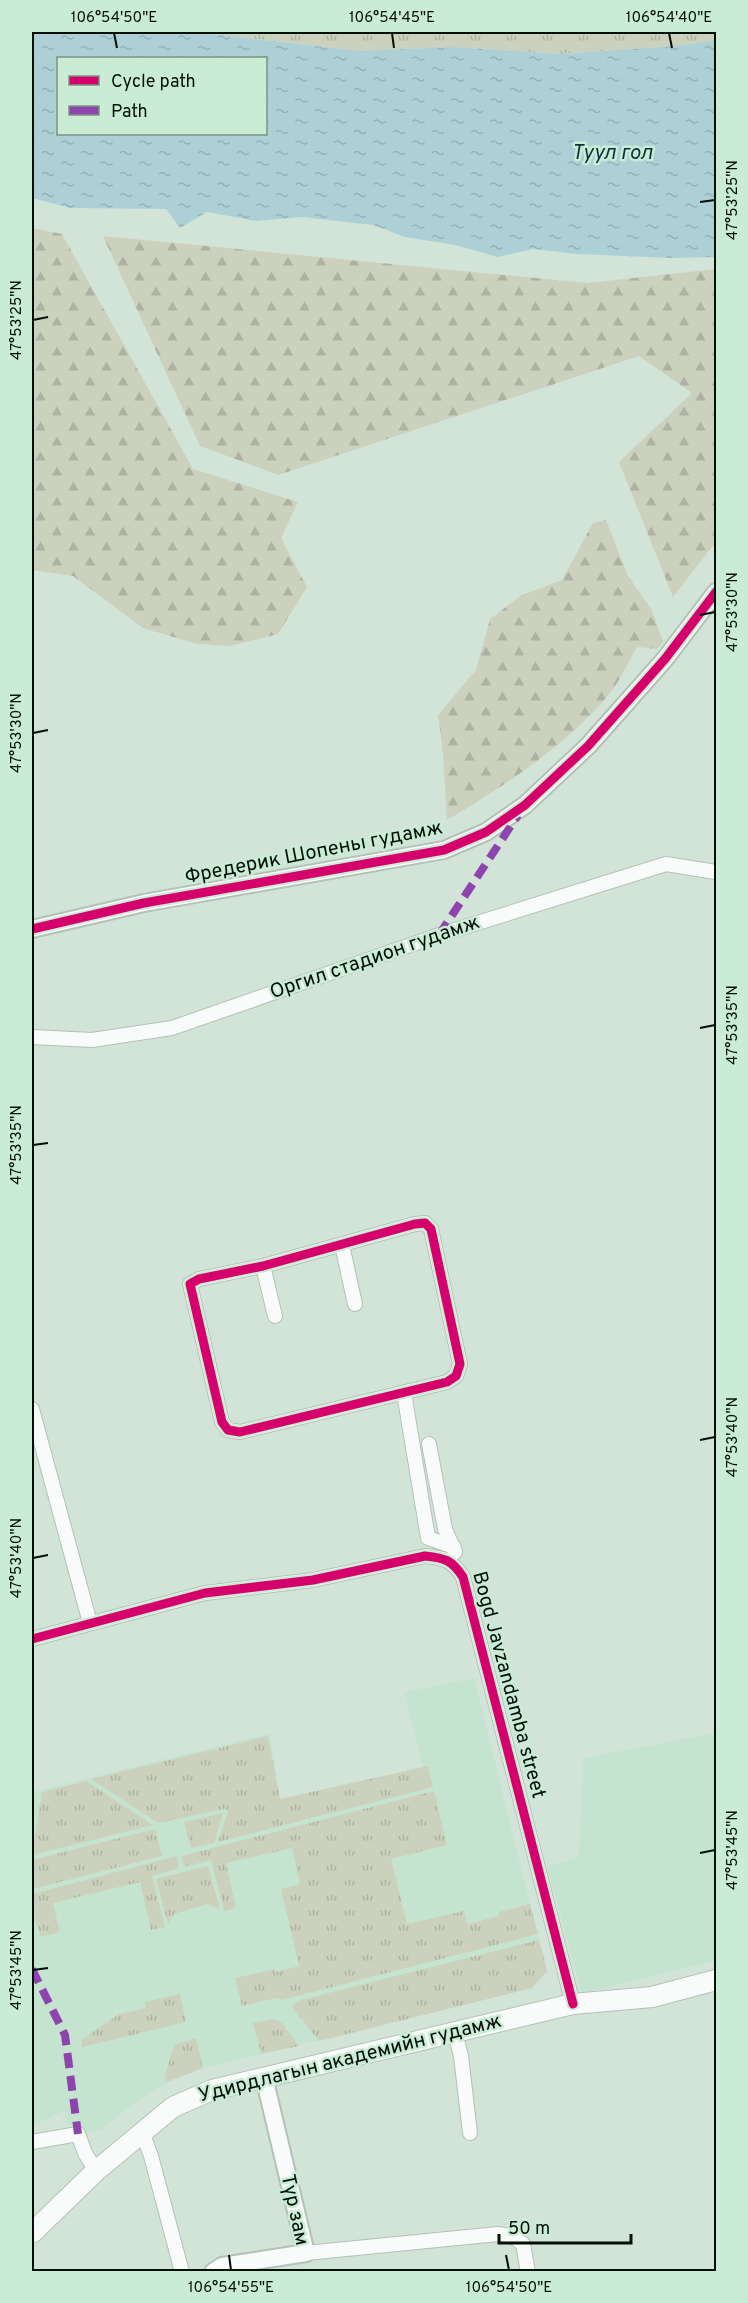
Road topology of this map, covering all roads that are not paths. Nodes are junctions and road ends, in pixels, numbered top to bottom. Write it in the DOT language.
graph roads {
  1 [pos="717,592"];
  2 [pos="717,872"];
  3 [pos="32,929"];
  4 [pos="32,1037"];
  5 [pos="342,1245"];
  6 [pos="262,1266"];
  7 [pos="355,1304"];
  8 [pos="275,1316"];
  9 [pos="404,1393"];
  10 [pos="32,1409"];
  11 [pos="429,1444"];
  12 [pos="454,1547"];
  13 [pos="463,1577"];
  14 [pos="90,1623"];
  15 [pos="32,1639"];
  16 [pos="717,1980"];
  17 [pos="573,2004"];
  18 [pos="455,2033"];
  19 [pos="264,2077"];
  20 [pos="142,2132"];
  21 [pos="470,2133"];
  22 [pos="32,2142"];
  23 [pos="96,2171"];
  24 [pos="32,2233"];
  25 [pos="306,2253"];
  26 [pos="182,2271"];
  27 [pos="213,2271"];
  28 [pos="528,2271"];
  1 -- 3 [label="street, Фредерик Шопены гудамж"];
  2 -- 4 [label="street, Оргил стадион гудамж"];
  5 -- 6 [label="street"];
  5 -- 7 [label="street"];
  5 -- 9 [label="street"];
  6 -- 8 [label="street"];
  6 -- 9 [label="street"];
  9 -- 12 [label="street"];
  10 -- 14 [label="street"];
  11 -- 12 [label="street"];
  12 -- 13 [label="street"];
  13 -- 14 [label="street, Bogd Javzandamba street"];
  13 -- 17 [label="street, Bogd Javzandamba street"];
  14 -- 15 [label="street, Bogd Javzandamba street"];
  16 -- 17 [label="main road"];
  17 -- 18 [label="main road, Удирдлагын академийн гудамж"];
  18 -- 19 [label="main road, Удирдлагын академийн гудамж"];
  18 -- 21 [label="street"];
  19 -- 20 [label="main road, Удирдлагын академийн гудамж"];
  19 -- 25 [label="street, Түр зам"];
  20 -- 23 [label="main road, Удирдлагын академийн гудамж"];
  20 -- 26 [label="street"];
  22 -- 23 [label="street"];
  23 -- 24 [label="main road, Удирдлагын академийн гудамж"];
  25 -- 27 [label="street, Түр зам"];
  25 -- 28 [label="street"];
}
